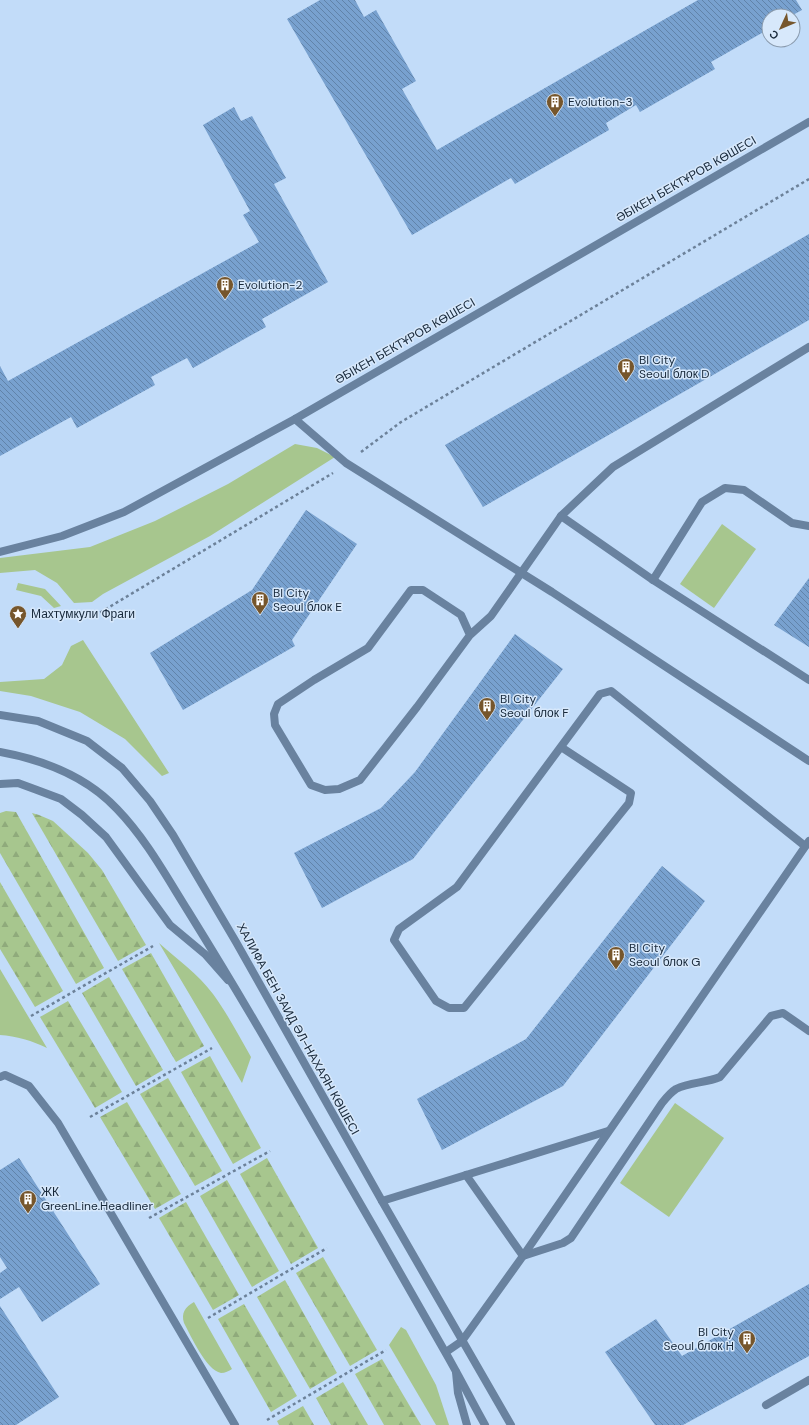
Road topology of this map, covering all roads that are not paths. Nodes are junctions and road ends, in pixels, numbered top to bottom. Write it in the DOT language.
graph roads {
  1 [pos="809,122"];
  2 [pos="809,346"];
  3 [pos="295,419"];
  4 [pos="561,516"];
  5 [pos="809,526"];
  6 [pos="0,552"];
  7 [pos="653,580"];
  8 [pos="470,635"];
  9 [pos="809,680"];
  10 [pos="0,715"];
  11 [pos="561,747"];
  12 [pos="0,752"];
  13 [pos="809,761"];
  14 [pos="0,784"];
  15 [pos="808,846"];
  16 [pos="240,997"];
  17 [pos="809,1031"];
  18 [pos="0,1077"];
  19 [pos="608,1131"];
  20 [pos="466,1175"];
  21 [pos="382,1201"];
  22 [pos="522,1256"];
  23 [pos="462,1342"];
  24 [pos="446,1352"];
  25 [pos="456,1371"];
  26 [pos="809,1380"];
  27 [pos="766,1405"];
  28 [pos="235,1425"];
  29 [pos="467,1425"];
  30 [pos="485,1425"];
  31 [pos="512,1425"];
  1 -- 3 [label="street, ӘБІКЕН БЕКТҰРОВ КӨШЕСІ"];
  2 -- 4 [label="street"];
  3 -- 6 [label="street, ӘБІКЕН БЕКТҰРОВ КӨШЕСІ"];
  3 -- 13 [label="street"];
  4 -- 7 [label="street"];
  4 -- 8 [label="street"];
  5 -- 7 [label="street"];
  7 -- 9 [label="street"];
  8 -- 8 [label="street"];
  10 -- 21 [label="street, ХАЛИФА БЕН ЗАИД ӘЛ-НАХАЯН КӨШЕСІ"];
  11 -- 11 [label="street"];
  11 -- 15 [label="street"];
  12 -- 16 [label="street"];
  14 -- 16 [label="street"];
  15 -- 19 [label="street"];
  16 -- 24 [label="street"];
  17 -- 22 [label="street"];
  18 -- 28 [label="street"];
  19 -- 20 [label="street"];
  19 -- 22 [label="street"];
  20 -- 21 [label="street"];
  20 -- 22 [label="street"];
  21 -- 23 [label="street, ХАЛИФА БЕН ЗАИД ӘЛ-НАХАЯН КӨШЕСІ"];
  22 -- 23 [label="street"];
  23 -- 24 [label="street"];
  23 -- 31 [label="street, ХАЛИФА БЕН ЗАИД ӘЛ-НАХАЯН КӨШЕСІ"];
  24 -- 25 [label="street"];
  25 -- 29 [label="street"];
  25 -- 30 [label="street"];
  26 -- 27 [label="street"];
}
